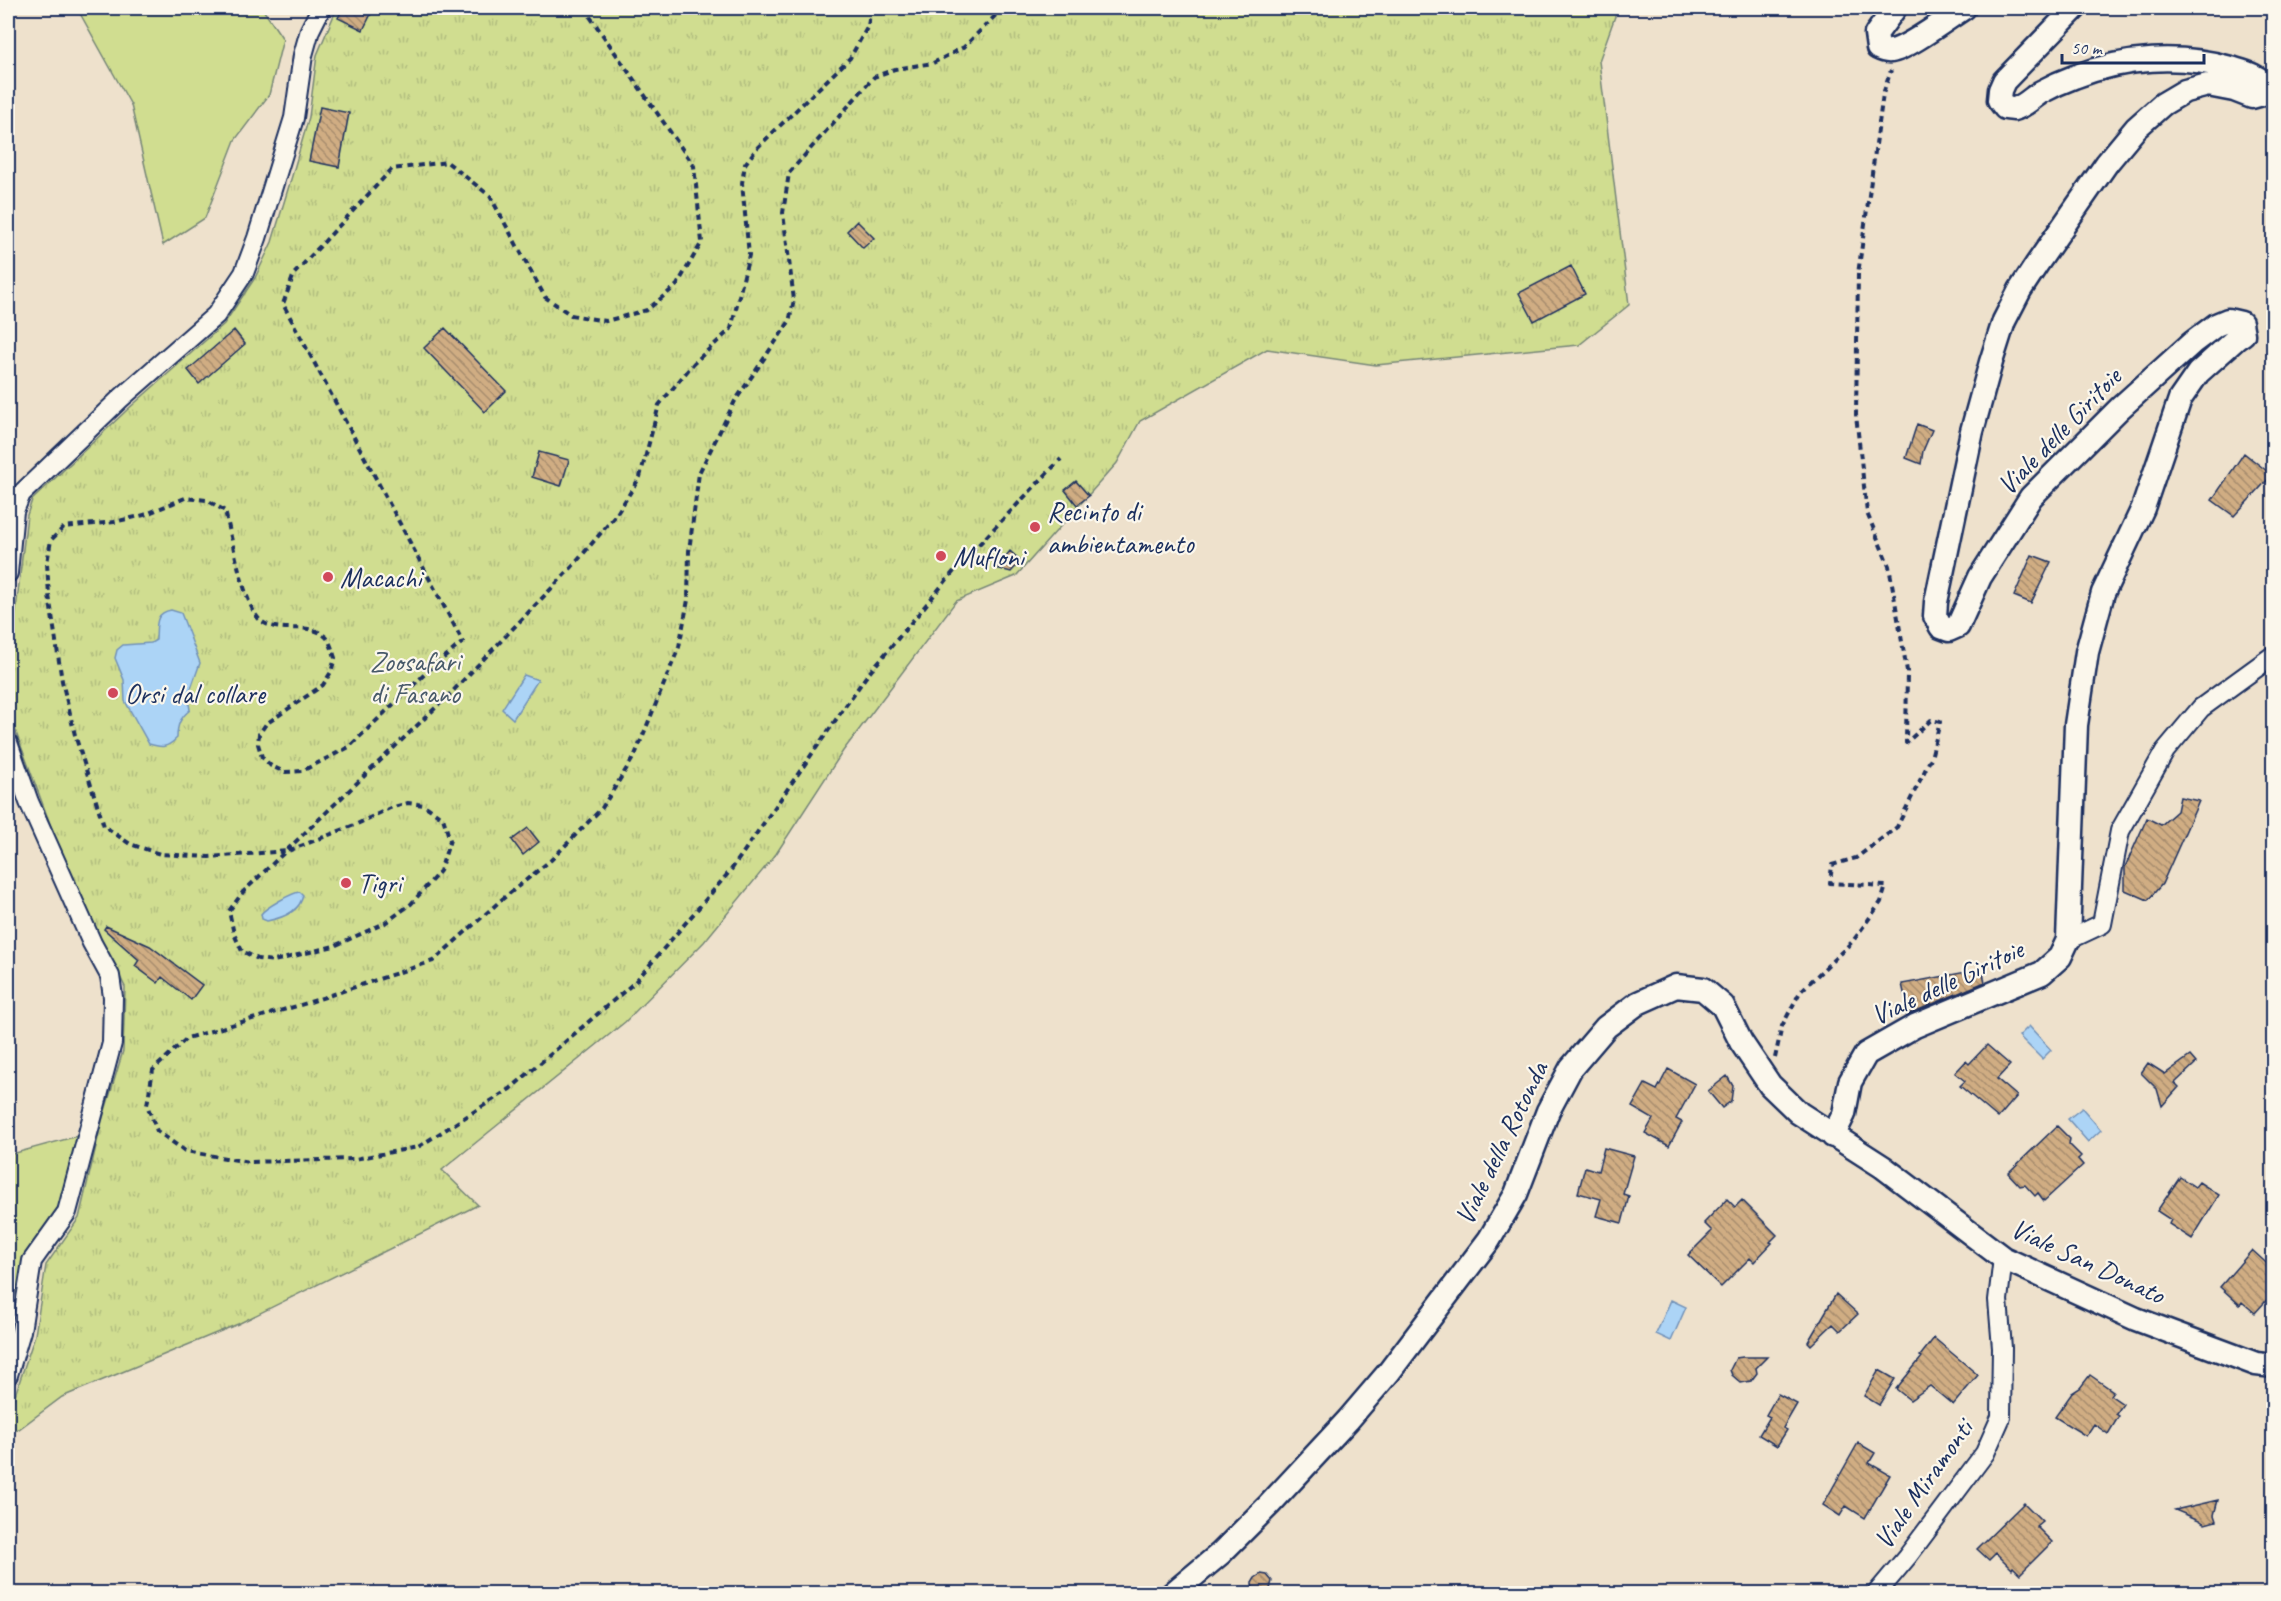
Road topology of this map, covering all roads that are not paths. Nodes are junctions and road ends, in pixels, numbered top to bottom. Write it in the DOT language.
graph roads {
  1 [pos="321,8"];
  2 [pos="1895,8"];
  3 [pos="1964,8"];
  4 [pos="2074,8"];
  5 [pos="2270,87"];
  6 [pos="8,573"];
  7 [pos="2274,656"];
  8 [pos="8,743"];
  9 [pos="2068,940"];
  10 [pos="1833,1136"];
  11 [pos="2003,1258"];
  12 [pos="2274,1366"];
  13 [pos="8,1375"];
  14 [pos="1172,1593"];
  15 [pos="1877,1593"];
  1 -- 6 [label="street"];
  2 -- 3 [label="street"];
  4 -- 5 [label="street, Viale delle Giritoie"];
  5 -- 9 [label="street, Viale delle Giritoie"];
  7 -- 9 [label="street"];
  8 -- 13 [label="street"];
  9 -- 10 [label="street, Viale delle Giritoie"];
  10 -- 11 [label="street, Viale San Donato"];
  10 -- 14 [label="street, Viale della Rotonda"];
  11 -- 12 [label="street, Viale San Donato"];
  11 -- 15 [label="street, Viale Miramonti"];
}
